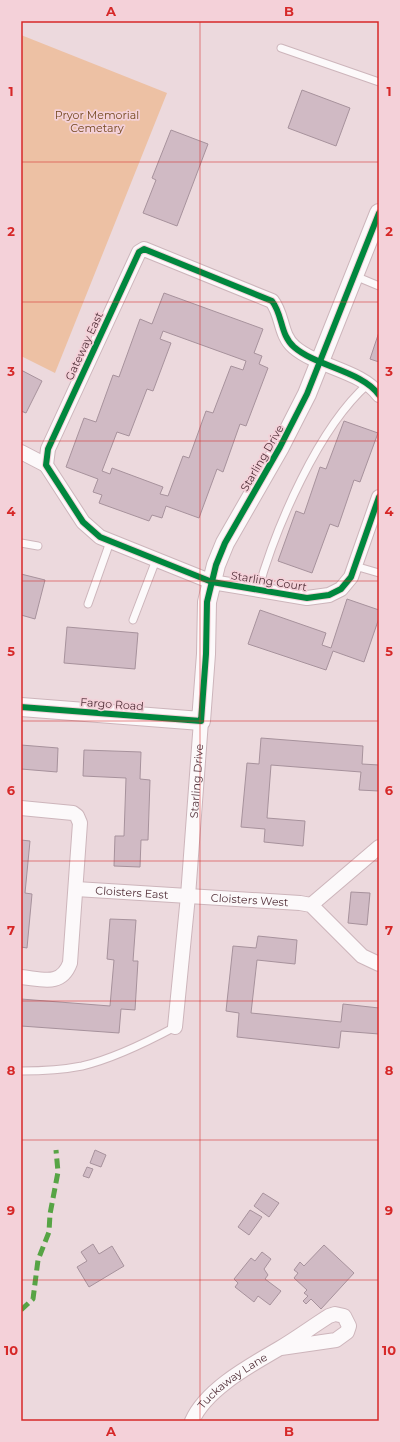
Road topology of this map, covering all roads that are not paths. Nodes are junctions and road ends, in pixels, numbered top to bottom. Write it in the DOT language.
graph roads {
  1 [pos="281,48"];
  2 [pos="379,82"];
  3 [pos="379,212"];
  4 [pos="354,276"];
  5 [pos="379,286"];
  6 [pos="321,362"];
  7 [pos="368,384"];
  8 [pos="379,395"];
  9 [pos="21,452"];
  10 [pos="46,465"];
  11 [pos="379,497"];
  12 [pos="110,542"];
  13 [pos="21,543"];
  14 [pos="38,546"];
  15 [pos="156,560"];
  16 [pos="354,566"];
  17 [pos="379,573"];
  18 [pos="212,582"];
  19 [pos="258,590"];
  20 [pos="88,604"];
  21 [pos="133,620"];
  22 [pos="21,707"];
  23 [pos="200,721"];
  24 [pos="21,808"];
  25 [pos="379,847"];
  26 [pos="76,889"];
  27 [pos="188,896"];
  28 [pos="311,905"];
  29 [pos="379,964"];
  30 [pos="21,977"];
  31 [pos="175,1027"];
  32 [pos="21,1071"];
  33 [pos="281,1348"];
  34 [pos="192,1421"];
  1 -- 2 [label="lane"];
  3 -- 4 [label="street, Starling Drive"];
  4 -- 5 [label="lane"];
  4 -- 6 [label="street, Starling Drive"];
  6 -- 7 [label="street"];
  6 -- 10 [label="street, Gateway East"];
  6 -- 18 [label="street, Starling Drive"];
  7 -- 8 [label="street"];
  7 -- 19 [label="lane"];
  9 -- 10 [label="street"];
  10 -- 12 [label="street"];
  11 -- 16 [label="street, Starling Court"];
  12 -- 15 [label="street"];
  12 -- 20 [label="lane"];
  13 -- 14 [label="lane"];
  15 -- 18 [label="street"];
  15 -- 21 [label="lane"];
  16 -- 17 [label="lane"];
  16 -- 19 [label="street, Starling Court"];
  18 -- 19 [label="street, Starling Court"];
  18 -- 23 [label="street, Starling Drive"];
  22 -- 23 [label="street, Fargo Road"];
  23 -- 27 [label="street, Starling Drive"];
  24 -- 26 [label="street"];
  25 -- 28 [label="street"];
  26 -- 27 [label="street, Cloisters East"];
  26 -- 30 [label="street"];
  27 -- 28 [label="street, Cloisters West"];
  27 -- 31 [label="street, Starling Drive"];
  28 -- 29 [label="street"];
  31 -- 32 [label="lane"];
  33 -- 34 [label="street, Tuckaway Lane"];
}
